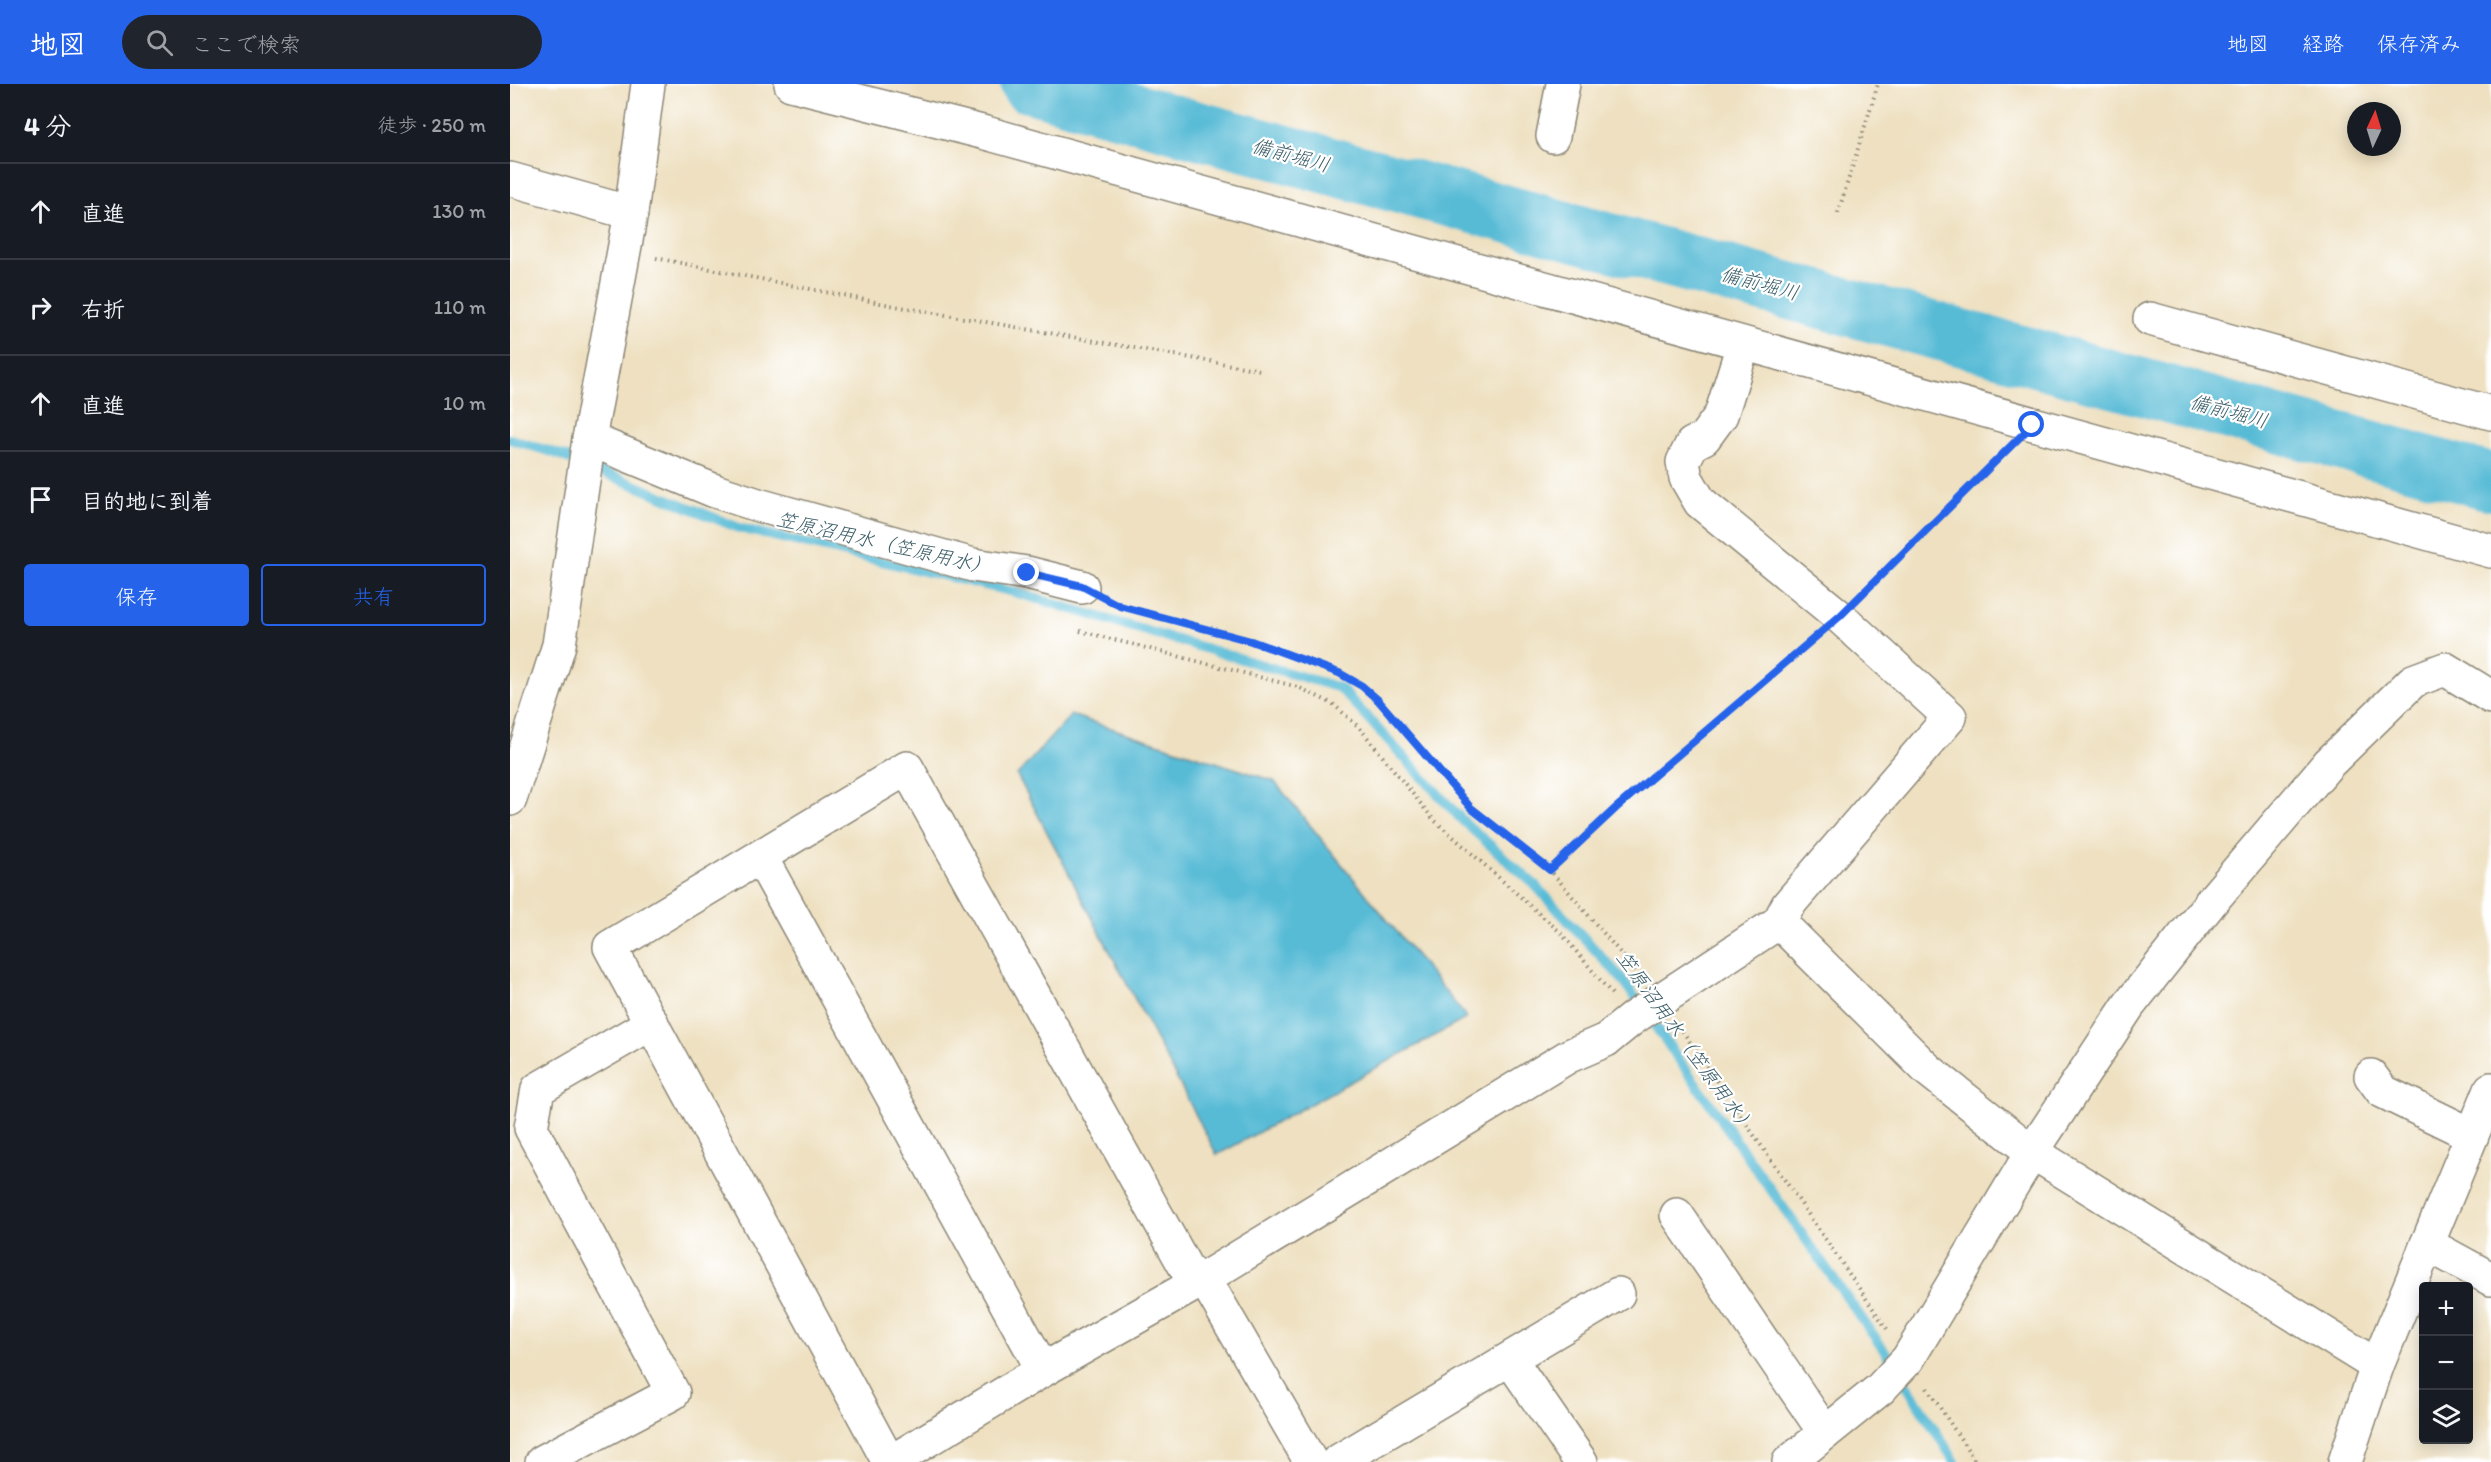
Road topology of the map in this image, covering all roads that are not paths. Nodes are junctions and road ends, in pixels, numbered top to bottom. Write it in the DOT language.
graph roads {
  1 [pos="648,84"];
  2 [pos="791,84"];
  3 [pos="1563,84"];
  4 [pos="1553,136"];
  5 [pos="510,179"];
  6 [pos="632,213"];
  7 [pos="2150,319"];
  8 [pos="1743,345"];
  9 [pos="2491,413"];
  10 [pos="589,444"];
  11 [pos="2491,551"];
  12 [pos="1082,586"];
  13 [pos="2491,697"];
  14 [pos="510,799"];
  15 [pos="761,858"];
  16 [pos="1779,922"];
  17 [pos="652,1023"];
  18 [pos="2371,1076"];
  19 [pos="2491,1089"];
  20 [pos="2472,1135"];
  21 [pos="2032,1152"];
  22 [pos="1677,1215"];
  23 [pos="2427,1244"];
  24 [pos="2491,1279"];
  25 [pos="1200,1281"];
  26 [pos="1618,1294"];
  27 [pos="1510,1359"];
  28 [pos="2377,1366"];
  29 [pos="1043,1371"];
  30 [pos="1825,1433"];
  31 [pos="542,1462"];
  32 [pos="890,1462"];
  33 [pos="1311,1462"];
  34 [pos="1337,1462"];
  35 [pos="1581,1462"];
  36 [pos="1789,1462"];
  37 [pos="2345,1462"];
  1 -- 6 [label="street"];
  2 -- 8 [label="street"];
  3 -- 4 [label="street"];
  5 -- 6 [label="street"];
  6 -- 10 [label="street"];
  7 -- 9 [label="street"];
  8 -- 11 [label="street"];
  8 -- 16 [label="street"];
  10 -- 12 [label="street"];
  10 -- 14 [label="street"];
  13 -- 21 [label="street"];
  15 -- 17 [label="street"];
  15 -- 25 [label="street"];
  15 -- 29 [label="street"];
  16 -- 21 [label="street"];
  16 -- 25 [label="street"];
  17 -- 31 [label="street"];
  17 -- 32 [label="street"];
  18 -- 20 [label="street"];
  19 -- 20 [label="street"];
  20 -- 23 [label="street"];
  21 -- 28 [label="street"];
  21 -- 30 [label="street"];
  22 -- 30 [label="street"];
  23 -- 24 [label="street"];
  23 -- 28 [label="street"];
  25 -- 29 [label="street"];
  25 -- 33 [label="street"];
  26 -- 27 [label="street"];
  27 -- 34 [label="street"];
  27 -- 35 [label="street"];
  28 -- 37 [label="street"];
  29 -- 32 [label="street"];
  30 -- 36 [label="street"];
}
